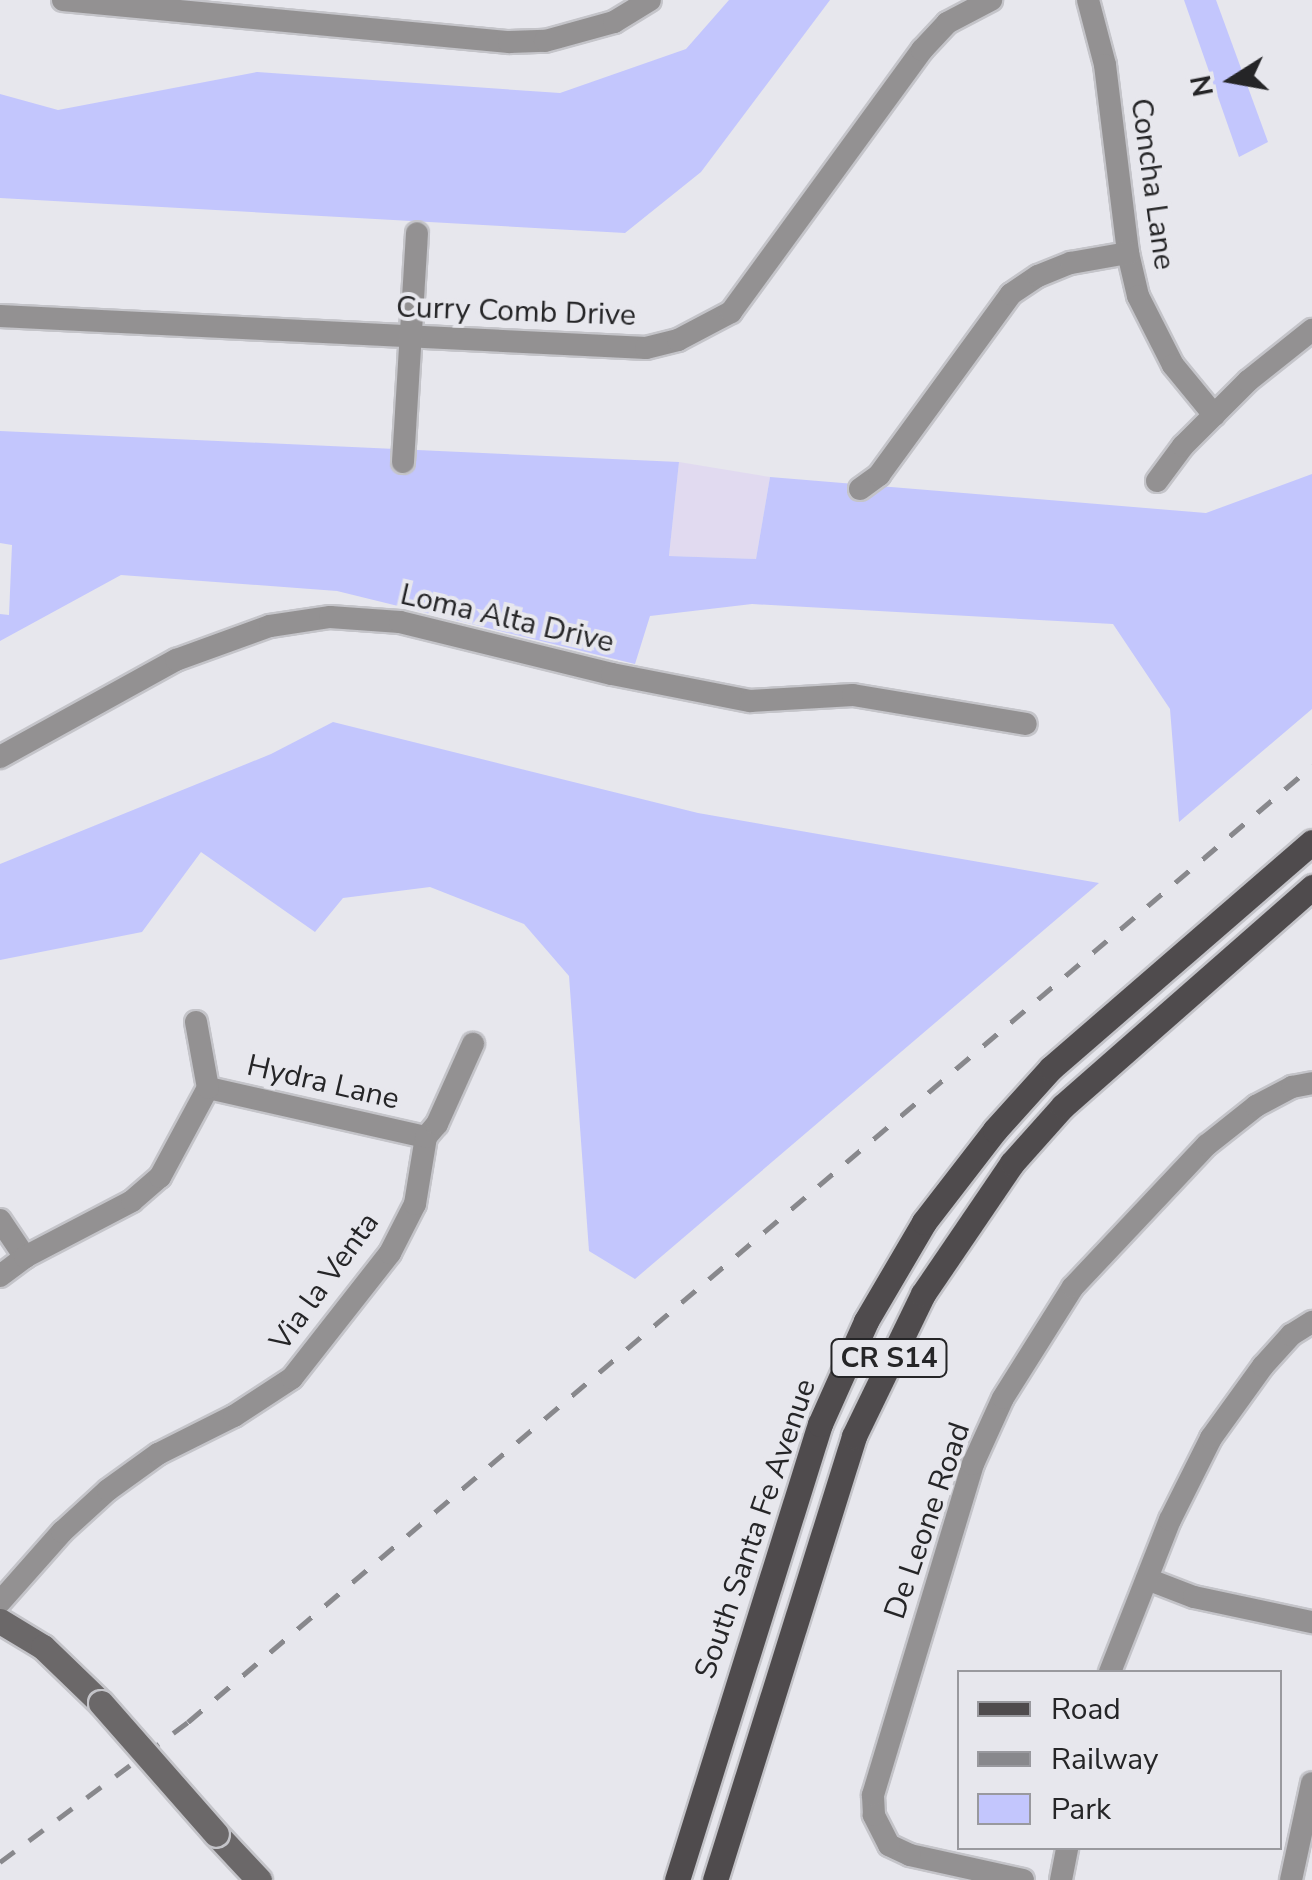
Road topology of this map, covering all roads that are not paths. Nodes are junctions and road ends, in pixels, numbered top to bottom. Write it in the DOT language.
graph roads {
  1 [pos="62,0"];
  2 [pos="650,0"];
  3 [pos="991,0"];
  4 [pos="1088,0"];
  5 [pos="417,233"];
  6 [pos="1128,254"];
  7 [pos="0,316"];
  8 [pos="1312,330"];
  9 [pos="411,339"];
  10 [pos="1214,415"];
  11 [pos="403,462"];
  12 [pos="1157,481"];
  13 [pos="860,489"];
  14 [pos="1026,724"];
  15 [pos="0,757"];
  16 [pos="1312,842"];
  17 [pos="1312,887"];
  18 [pos="196,1022"];
  19 [pos="473,1044"];
  20 [pos="1312,1083"];
  21 [pos="208,1088"];
  22 [pos="426,1137"];
  23 [pos="0,1220"];
  24 [pos="25,1257"];
  25 [pos="0,1276"];
  26 [pos="1312,1322"];
  27 [pos="1147,1579"];
  28 [pos="0,1602"];
  29 [pos="0,1621"];
  30 [pos="1312,1622"];
  31 [pos="1111,1670"];
  32 [pos="1312,1783"];
  33 [pos="1067,1850"];
  34 [pos="259,1880"];
  35 [pos="677,1880"];
  36 [pos="715,1880"];
  37 [pos="1024,1880"];
  38 [pos="1061,1880"];
  39 [pos="1290,1880"];
  1 -- 2 [label="street"];
  3 -- 9 [label="street, Curry Comb Drive"];
  4 -- 6 [label="street, Concha Lane"];
  5 -- 9 [label="street"];
  6 -- 10 [label="street, Concha Lane"];
  6 -- 13 [label="street"];
  7 -- 9 [label="street, Curry Comb Drive"];
  8 -- 10 [label="street"];
  9 -- 11 [label="street"];
  10 -- 12 [label="street"];
  14 -- 15 [label="street, Loma Alta Drive"];
  16 -- 35 [label="main road, South Santa Fe Avenue / CR S14"];
  17 -- 36 [label="main road, South Santa Fe Avenue / CR S14"];
  18 -- 21 [label="street"];
  19 -- 22 [label="street, Via la Venta"];
  20 -- 37 [label="street, De Leone Road"];
  21 -- 22 [label="street, Hydra Lane"];
  21 -- 24 [label="street"];
  22 -- 28 [label="street, Via la Venta"];
  23 -- 24 [label="street"];
  24 -- 25 [label="street"];
  26 -- 27 [label="street"];
  27 -- 30 [label="street"];
  27 -- 31 [label="street"];
  29 -- 34 [label="street, bridge"];
  32 -- 39 [label="street"];
  33 -- 38 [label="street"];
}
